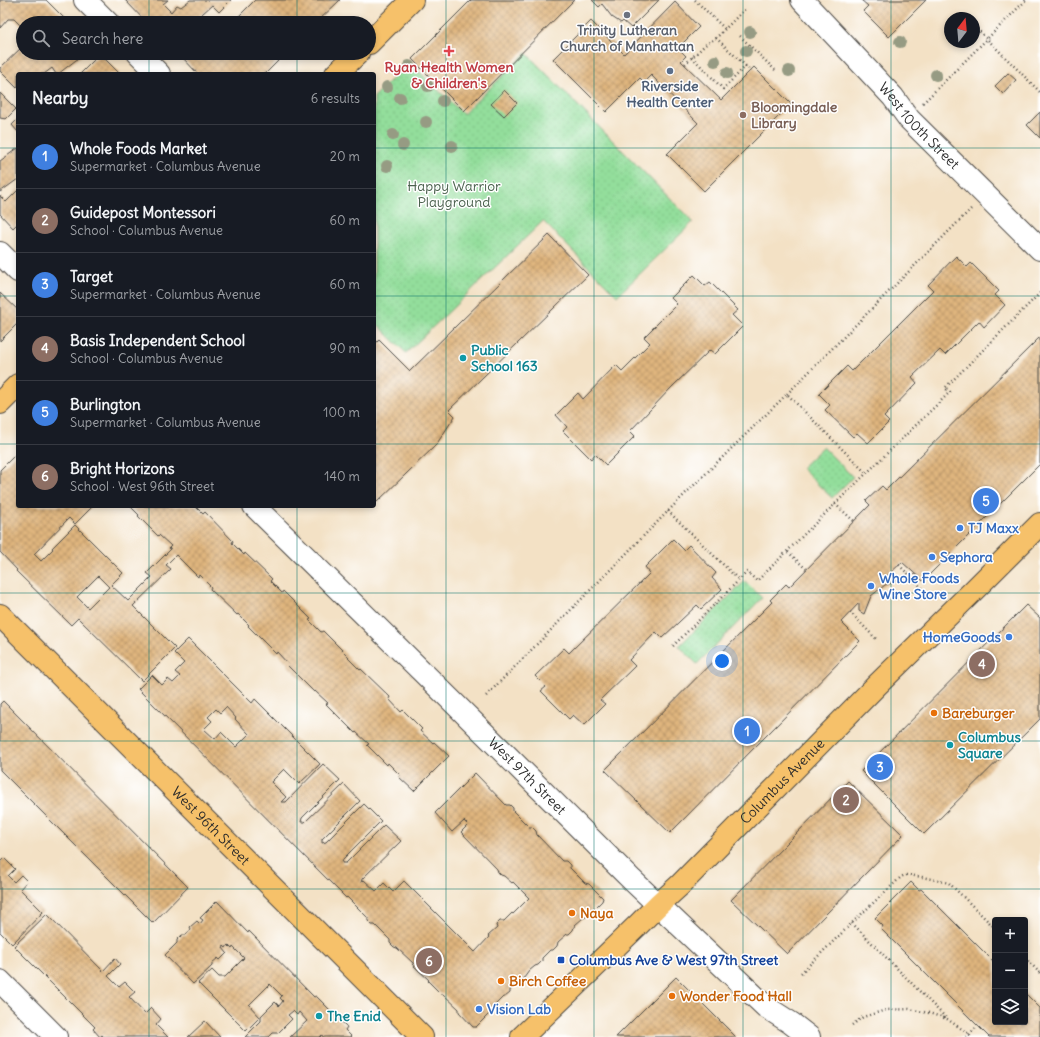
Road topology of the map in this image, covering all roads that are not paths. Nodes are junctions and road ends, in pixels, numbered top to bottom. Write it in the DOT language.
graph roads {
  1 [pos="85,0"];
  2 [pos="412,0"];
  3 [pos="802,0"];
  4 [pos="101,16"];
  5 [pos="376,36"];
  6 [pos="145,60"];
  7 [pos="351,60"];
  8 [pos="157,72"];
  9 [pos="338,72"];
  10 [pos="1040,249"];
  11 [pos="0,253"];
  12 [pos="16,269"];
  13 [pos="16,387"];
  14 [pos="0,403"];
  15 [pos="256,508"];
  16 [pos="1040,524"];
  17 [pos="0,615"];
  18 [pos="658,905"];
  19 [pos="0,981"];
  20 [pos="56,1037"];
  21 [pos="422,1037"];
  22 [pos="522,1037"];
  23 [pos="809,1037"];
  1 -- 4 [label="street"];
  2 -- 5 [label="main road"];
  3 -- 10 [label="street, West 100th Street"];
  6 -- 8 [label="street"];
  7 -- 9 [label="main road"];
  11 -- 12 [label="street"];
  13 -- 14 [label="main road"];
  15 -- 18 [label="street, West 97th Street"];
  16 -- 18 [label="main road, Columbus Avenue"];
  17 -- 21 [label="main road, West 96th Street"];
  18 -- 22 [label="main road, Columbus Avenue"];
  18 -- 23 [label="street, West 97th Street"];
  19 -- 20 [label="street"];
}
